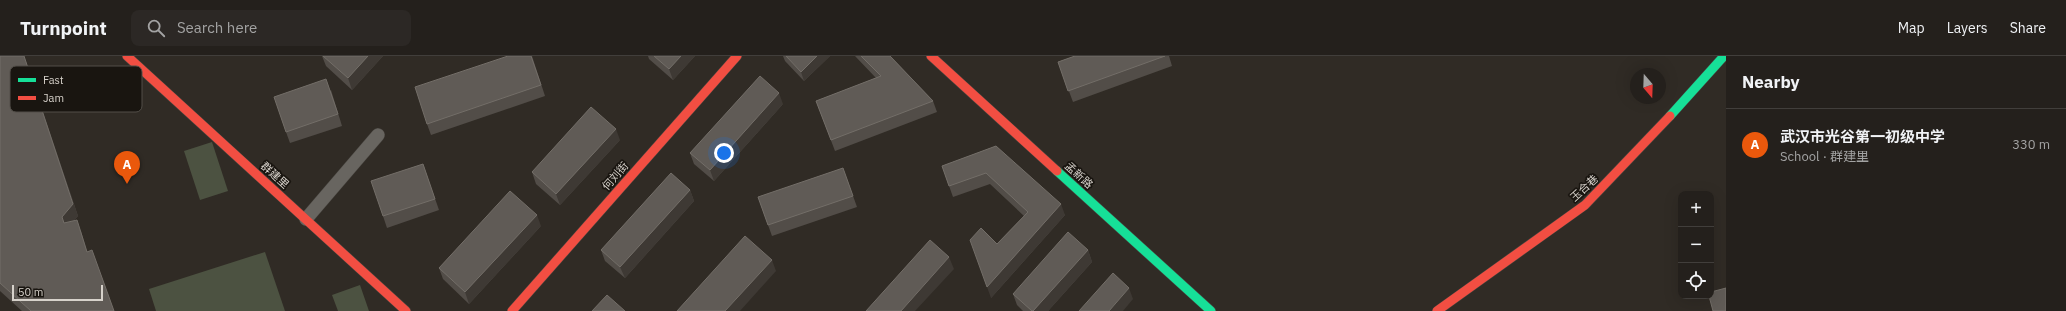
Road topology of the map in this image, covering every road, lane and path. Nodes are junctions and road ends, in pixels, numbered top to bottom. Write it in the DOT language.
graph roads {
  1 [pos="127,56"];
  2 [pos="737,56"];
  3 [pos="931,56"];
  4 [pos="1724,56"];
  5 [pos="138,66"];
  6 [pos="142,70"];
  7 [pos="378,135"];
  8 [pos="306,219"];
  9 [pos="406,311"];
  10 [pos="512,311"];
  11 [pos="1211,311"];
  12 [pos="1437,311"];
  1 -- 5 [label="street, 群建里"];
  2 -- 10 [label="street, 何刘街"];
  3 -- 11 [label="street, 孟新路"];
  4 -- 12 [label="street, 玉合巷"];
  6 -- 8 [label="street, 群建里"];
  7 -- 8 [label="street"];
  8 -- 9 [label="street, 群建里"];
}
